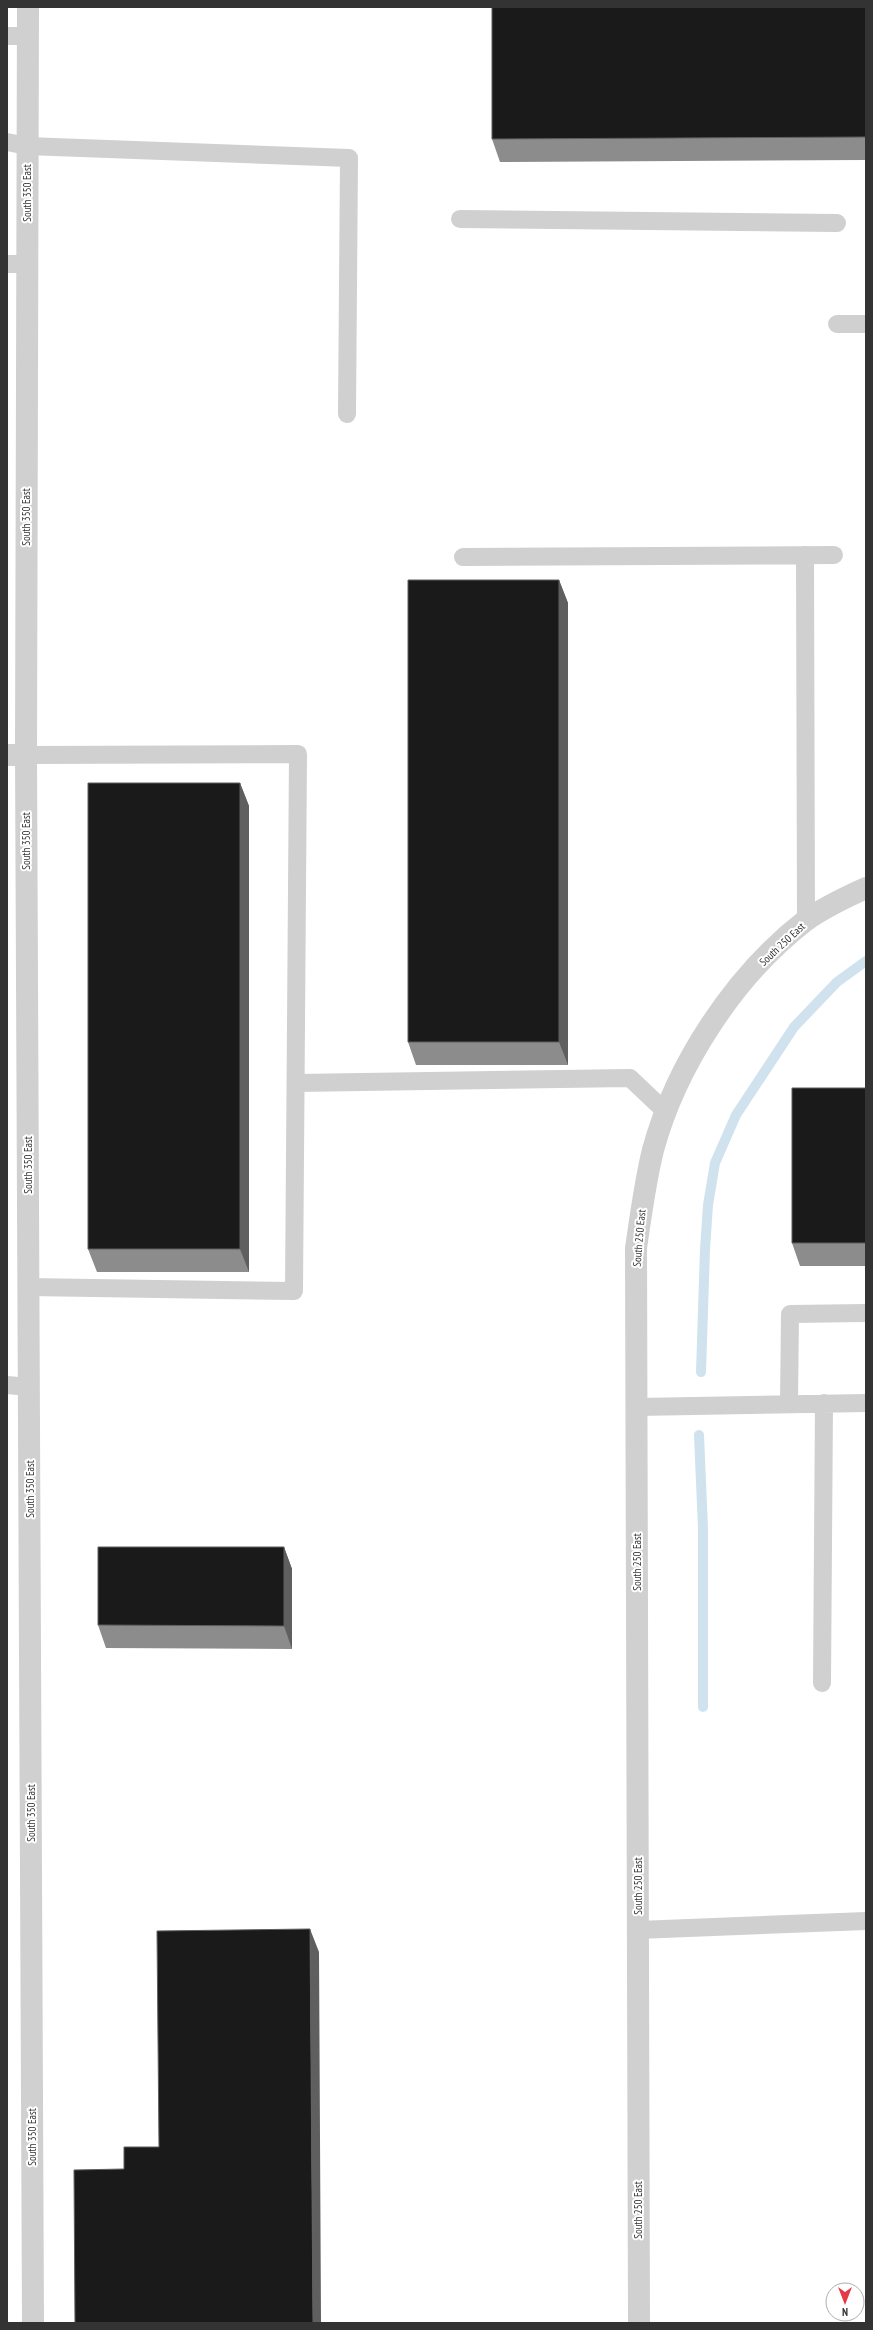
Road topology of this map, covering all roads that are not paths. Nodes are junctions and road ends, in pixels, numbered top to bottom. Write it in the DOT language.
graph roads {
  1 [pos="28,7"];
  2 [pos="18,36"];
  3 [pos="17,144"];
  4 [pos="460,219"];
  5 [pos="836,223"];
  6 [pos="17,264"];
  7 [pos="837,324"];
  8 [pos="866,324"];
  9 [pos="347,414"];
  10 [pos="805,555"];
  11 [pos="834,555"];
  12 [pos="463,557"];
  13 [pos="16,755"];
  14 [pos="866,888"];
  15 [pos="806,921"];
  16 [pos="296,1083"];
  17 [pos="667,1113"];
  18 [pos="28,1287"];
  19 [pos="866,1313"];
  20 [pos="7,1385"];
  21 [pos="29,1387"];
  22 [pos="789,1404"];
  23 [pos="824,1404"];
  24 [pos="866,1404"];
  25 [pos="637,1407"];
  26 [pos="822,1683"];
  27 [pos="866,1920"];
  28 [pos="638,1930"];
  29 [pos="33,2323"];
  30 [pos="639,2323"];
  1 -- 2 [label="street, South 350 East"];
  2 -- 3 [label="street, South 350 East"];
  3 -- 6 [label="street, South 350 East"];
  3 -- 9 [label="lane"];
  4 -- 5 [label="lane"];
  6 -- 13 [label="street, South 350 East"];
  7 -- 8 [label="lane"];
  10 -- 11 [label="lane"];
  10 -- 12 [label="lane"];
  10 -- 15 [label="lane"];
  13 -- 16 [label="lane"];
  13 -- 18 [label="street, South 350 East"];
  14 -- 15 [label="street, South 250 East"];
  15 -- 17 [label="street, South 250 East"];
  16 -- 17 [label="lane"];
  16 -- 18 [label="lane"];
  17 -- 25 [label="street, South 250 East"];
  18 -- 21 [label="street, South 350 East"];
  19 -- 22 [label="lane"];
  20 -- 21 [label="lane"];
  21 -- 29 [label="street, South 350 East"];
  22 -- 23 [label="lane"];
  22 -- 25 [label="lane"];
  23 -- 24 [label="lane"];
  23 -- 26 [label="lane"];
  25 -- 28 [label="street, South 250 East"];
  27 -- 28 [label="lane"];
  28 -- 30 [label="street, South 250 East"];
}
